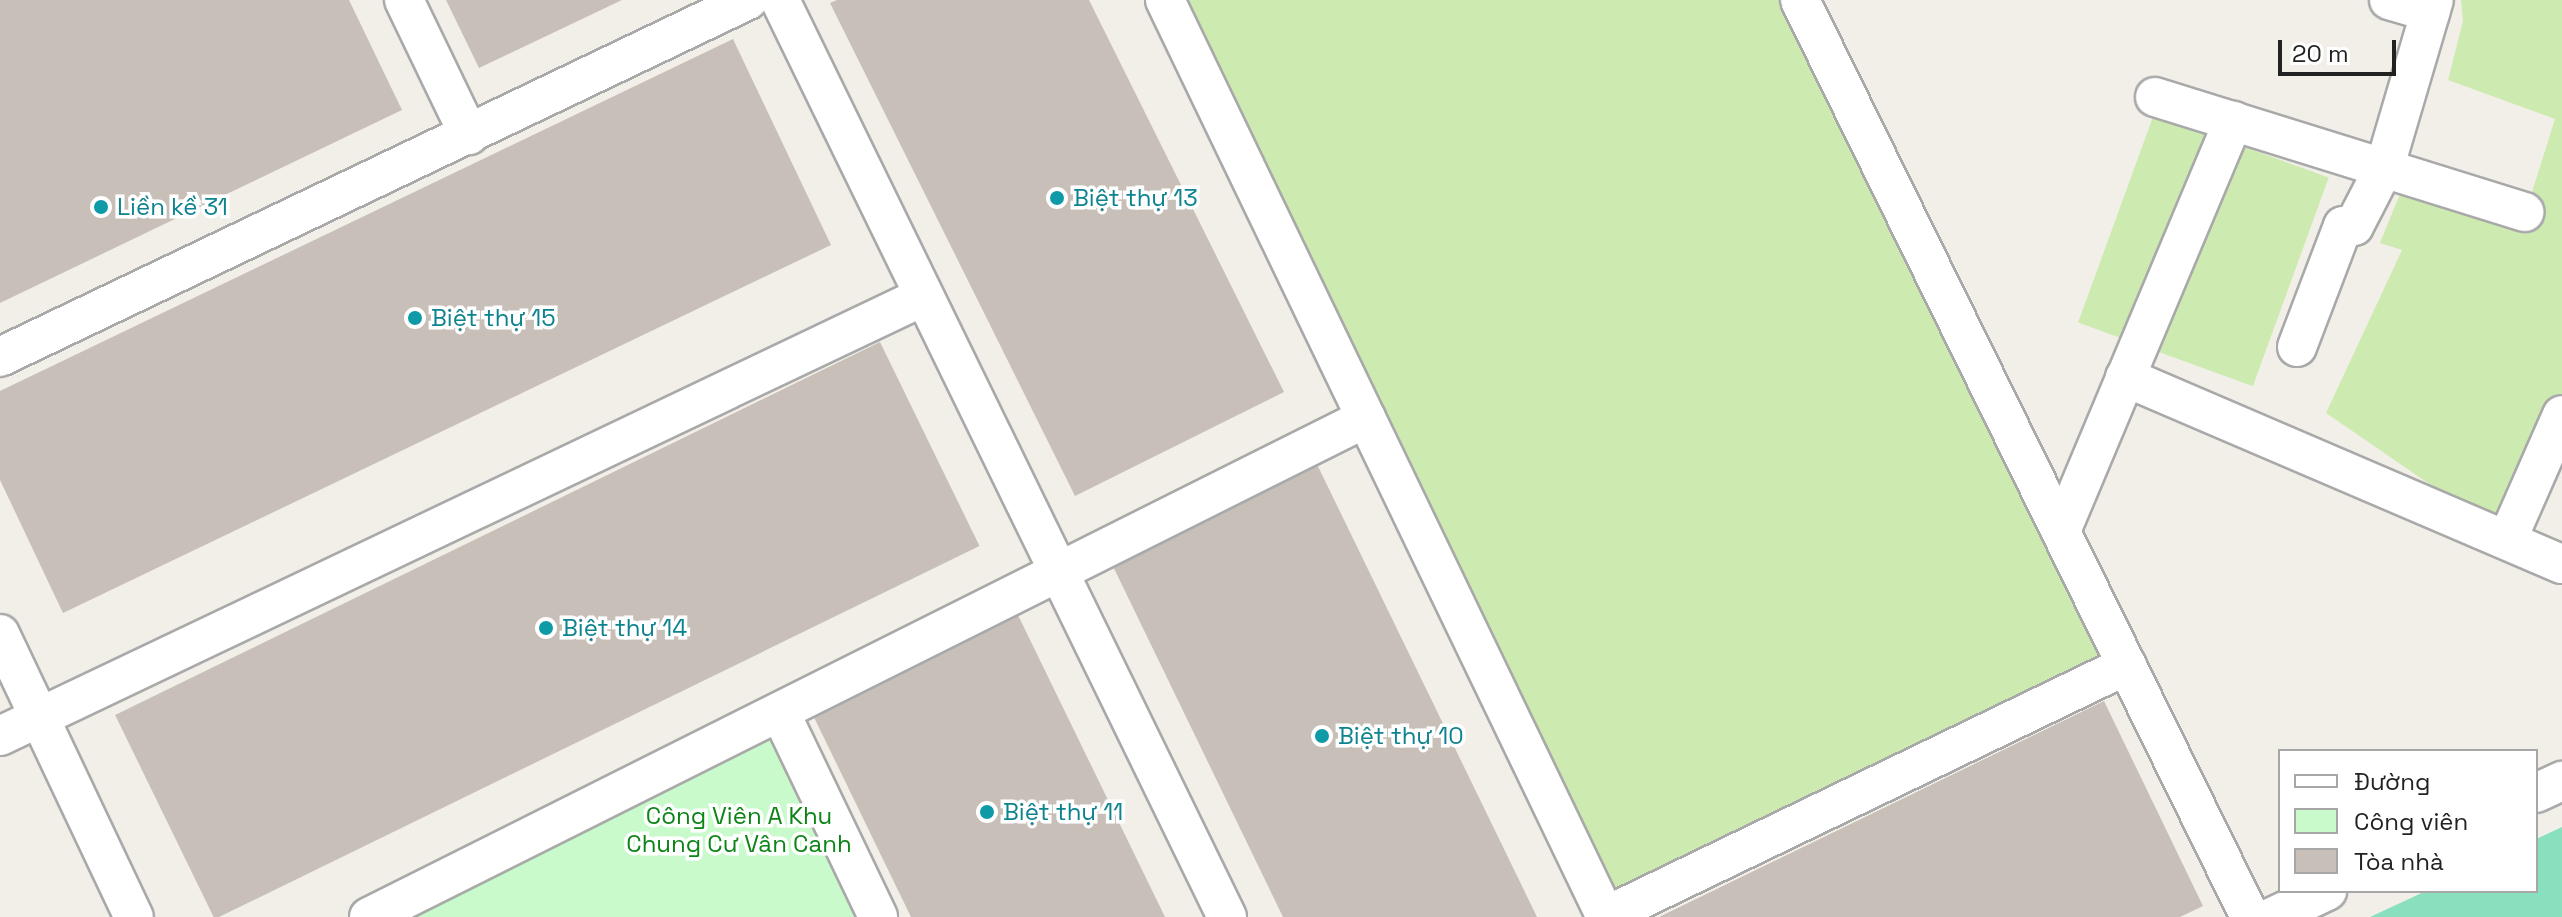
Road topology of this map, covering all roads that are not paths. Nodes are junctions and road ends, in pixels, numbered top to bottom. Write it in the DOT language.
graph roads {
  1 [pos="404,0"];
  2 [pos="748,0"];
  3 [pos="780,0"];
  4 [pos="1165,0"];
  5 [pos="1800,0"];
  6 [pos="2389,0"];
  7 [pos="2432,6"];
  8 [pos="2155,97"];
  9 [pos="2233,121"];
  10 [pos="469,135"];
  11 [pos="2385,166"];
  12 [pos="2525,212"];
  13 [pos="924,296"];
  14 [pos="2297,347"];
  15 [pos="0,357"];
  16 [pos="2125,377"];
  17 [pos="2562,415"];
  18 [pos="1366,418"];
  19 [pos="2061,531"];
  20 [pos="2508,538"];
  21 [pos="2562,564"];
  22 [pos="1059,572"];
  23 [pos="0,634"];
  24 [pos="2127,665"];
  25 [pos="780,712"];
  26 [pos="39,716"];
  27 [pos="0,736"];
  28 [pos="2562,781"];
  29 [pos="2538,792"];
  30 [pos="2323,893"];
  31 [pos="134,917"];
  32 [pos="369,917"];
  33 [pos="878,917"];
  34 [pos="1227,917"];
  35 [pos="1606,917"];
  36 [pos="2250,917"];
  37 [pos="2272,917"];
  1 -- 10 [label="street"];
  2 -- 10 [label="street"];
  3 -- 13 [label="street"];
  4 -- 18 [label="street"];
  5 -- 19 [label="street"];
  6 -- 7 [label="street"];
  7 -- 11 [label="street"];
  8 -- 9 [label="street"];
  9 -- 11 [label="street"];
  9 -- 16 [label="street"];
  10 -- 15 [label="street"];
  11 -- 12 [label="street"];
  11 -- 14 [label="street"];
  13 -- 22 [label="street"];
  13 -- 26 [label="street"];
  16 -- 19 [label="street"];
  16 -- 20 [label="street"];
  17 -- 20 [label="street"];
  18 -- 22 [label="street"];
  18 -- 35 [label="street"];
  19 -- 24 [label="street"];
  20 -- 21 [label="street"];
  22 -- 25 [label="street"];
  22 -- 34 [label="street"];
  23 -- 26 [label="street"];
  24 -- 35 [label="street"];
  24 -- 36 [label="street"];
  25 -- 32 [label="street"];
  25 -- 33 [label="street"];
  26 -- 27 [label="street"];
  26 -- 31 [label="street"];
  28 -- 29 [label="street"];
  30 -- 37 [label="street"];
}
